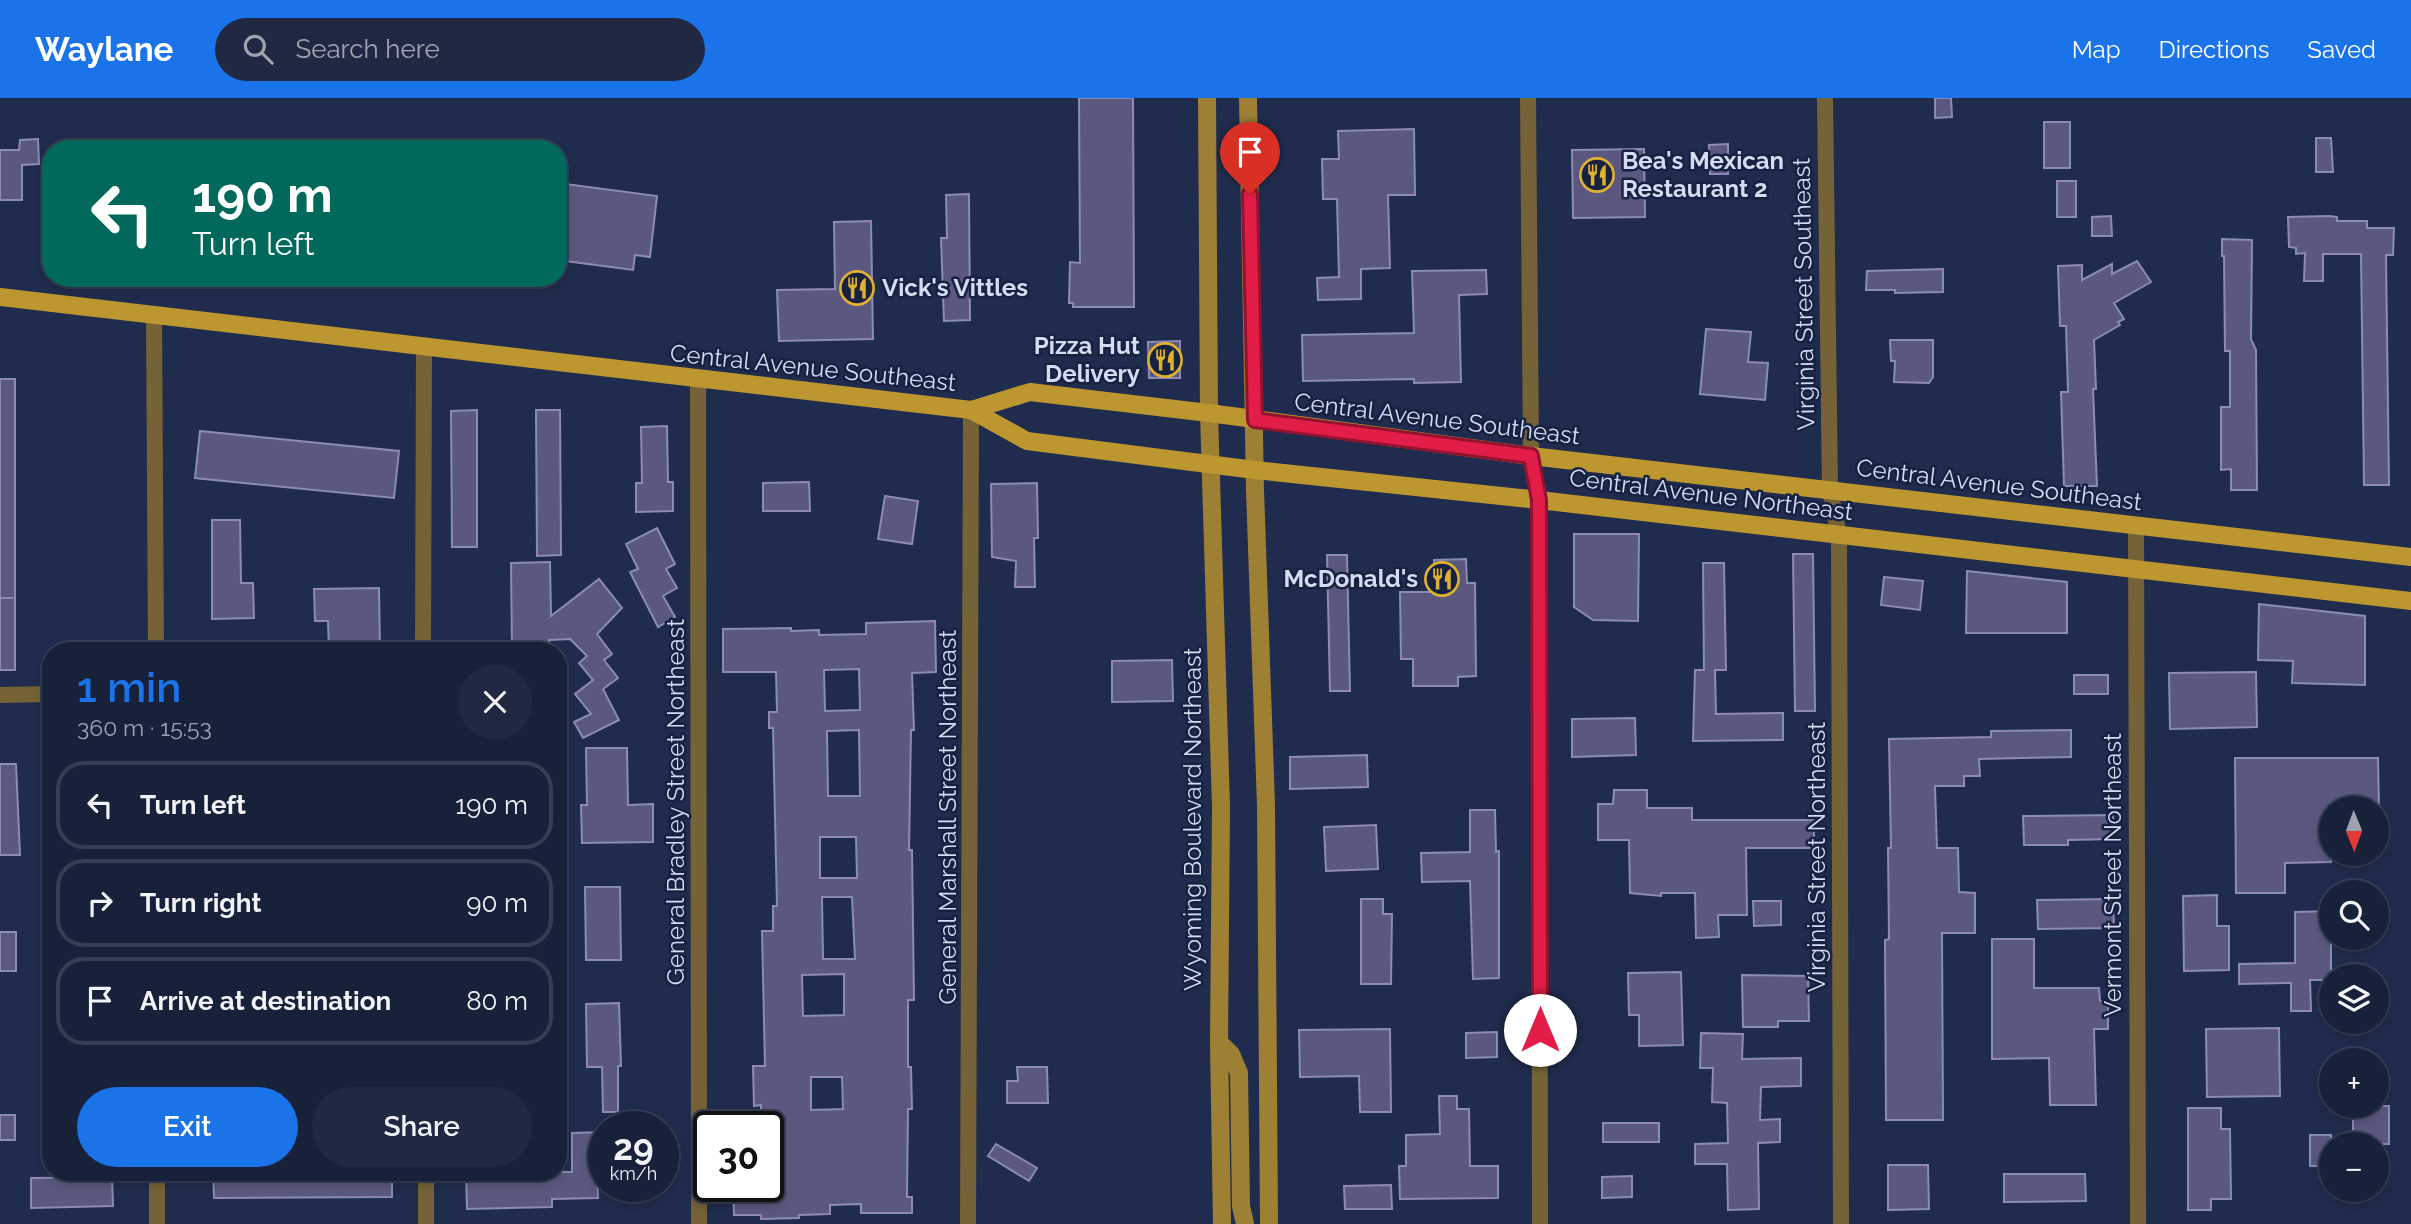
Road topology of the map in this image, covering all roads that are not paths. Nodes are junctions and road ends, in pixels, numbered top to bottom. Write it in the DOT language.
graph roads {
  1 [pos="1208,98"];
  2 [pos="1248,98"];
  3 [pos="1528,98"];
  4 [pos="1825,98"];
  5 [pos="0,298"];
  6 [pos="154,315"];
  7 [pos="424,346"];
  8 [pos="698,380"];
  9 [pos="971,410"];
  10 [pos="1209,413"];
  11 [pos="1255,420"];
  12 [pos="1531,456"];
  13 [pos="1212,464"];
  14 [pos="1255,470"];
  15 [pos="1830,490"];
  16 [pos="1539,500"];
  17 [pos="2136,526"];
  18 [pos="1839,535"];
  19 [pos="2411,557"];
  20 [pos="2135,569"];
  21 [pos="2411,601"];
  22 [pos="156,642"];
  23 [pos="423,642"];
  24 [pos="42,694"];
  25 [pos="0,695"];
  26 [pos="1219,1042"];
  27 [pos="157,1181"];
  28 [pos="426,1181"];
  29 [pos="157,1224"];
  30 [pos="426,1224"];
  31 [pos="699,1224"];
  32 [pos="968,1224"];
  33 [pos="1222,1224"];
  34 [pos="1245,1224"];
  35 [pos="1269,1224"];
  36 [pos="1541,1224"];
  37 [pos="1841,1224"];
  38 [pos="2138,1224"];
  1 -- 10 [label="main road, Wyoming Boulevard Northeast"];
  2 -- 11 [label="main road"];
  3 -- 12 [label="street"];
  4 -- 15 [label="street, Virginia Street Southeast"];
  5 -- 6 [label="main road, Central Avenue Southeast"];
  6 -- 7 [label="main road, Central Avenue Southeast"];
  6 -- 22 [label="street"];
  7 -- 8 [label="main road, Central Avenue Southeast"];
  7 -- 23 [label="street"];
  8 -- 9 [label="main road, Central Avenue Southeast"];
  8 -- 31 [label="street, General Bradley Street Northeast"];
  9 -- 10 [label="main road, Central Avenue Southeast"];
  9 -- 13 [label="main road, Central Avenue Northeast"];
  9 -- 32 [label="street, General Marshall Street Northeast"];
  10 -- 11 [label="main road, Central Avenue Southeast"];
  10 -- 13 [label="main road, Wyoming Boulevard Northeast"];
  11 -- 12 [label="main road, Central Avenue Southeast"];
  11 -- 14 [label="main road"];
  12 -- 15 [label="main road, Central Avenue Southeast"];
  12 -- 16 [label="street"];
  13 -- 14 [label="main road, Central Avenue Northeast"];
  13 -- 26 [label="main road, Wyoming Boulevard Northeast"];
  14 -- 16 [label="main road, Central Avenue Northeast"];
  14 -- 35 [label="main road"];
  15 -- 17 [label="main road, Central Avenue Southeast"];
  15 -- 18 [label="street, Virginia Street Northeast"];
  16 -- 18 [label="main road, Central Avenue Northeast"];
  16 -- 36 [label="street"];
  17 -- 19 [label="main road, Central Avenue Southeast"];
  17 -- 20 [label="street, Vermont Street Northeast"];
  18 -- 20 [label="main road, Central Avenue Northeast"];
  18 -- 37 [label="street, Virginia Street Northeast"];
  20 -- 21 [label="main road, Central Avenue Northeast"];
  20 -- 38 [label="street, Vermont Street Northeast"];
  24 -- 25 [label="street"];
  26 -- 33 [label="main road, Wyoming Boulevard Northeast"];
  26 -- 34 [label="main road"];
  27 -- 29 [label="street"];
  28 -- 30 [label="street"];
}
